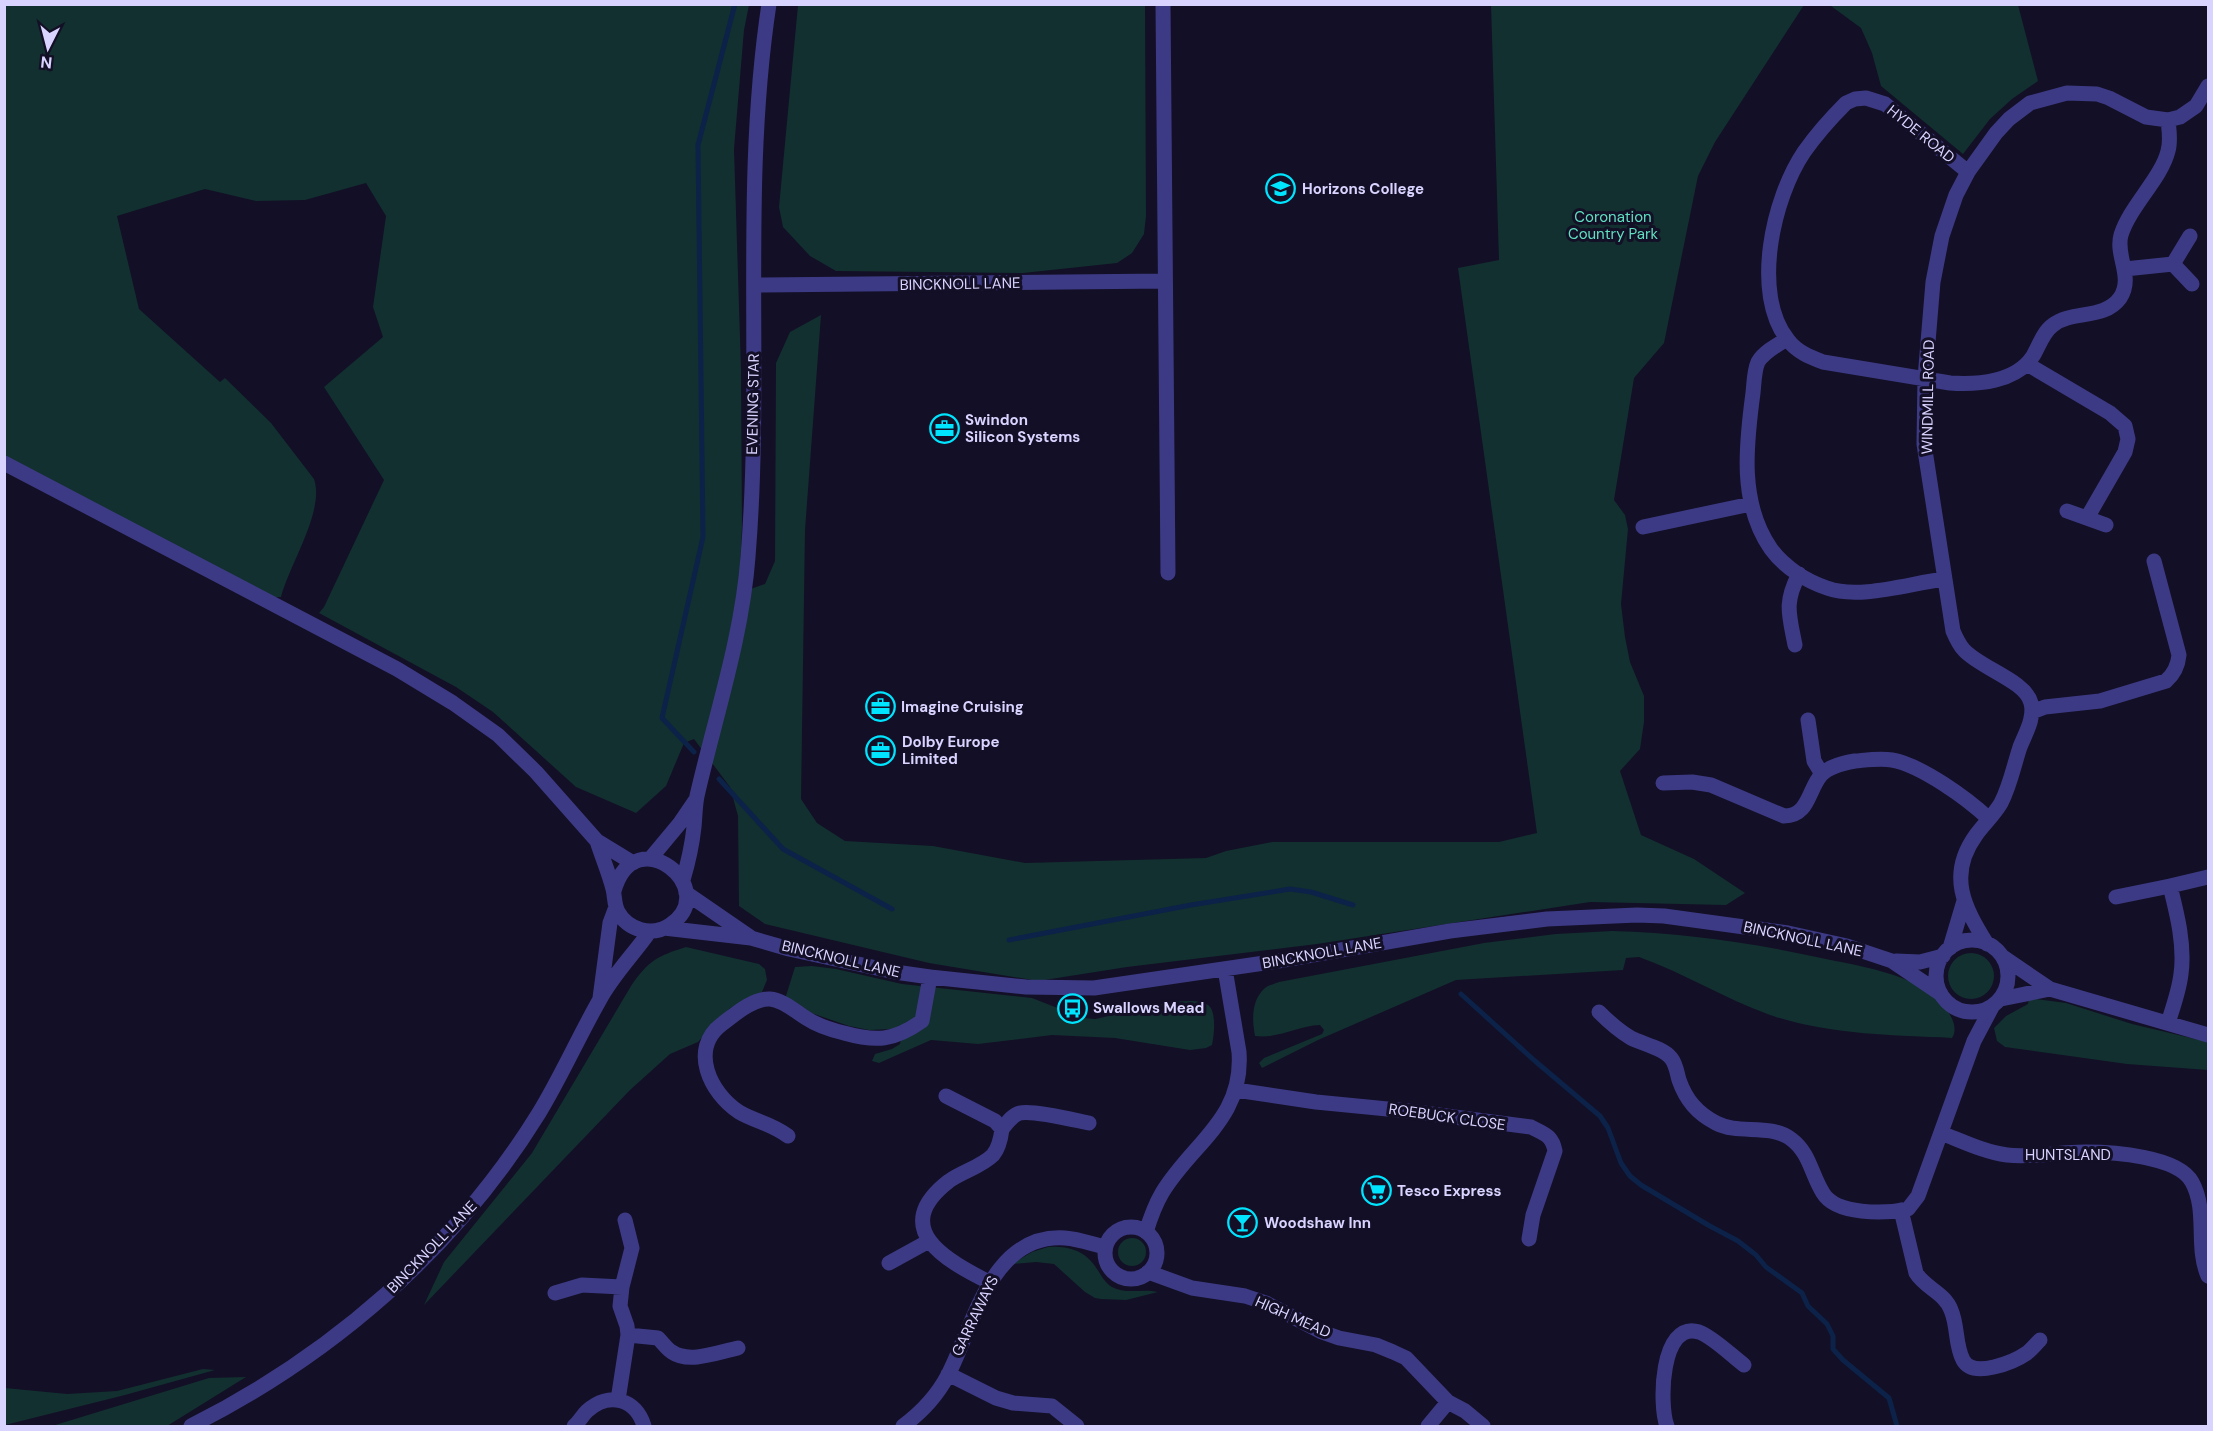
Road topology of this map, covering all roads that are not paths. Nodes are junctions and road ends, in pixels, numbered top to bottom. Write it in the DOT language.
graph roads {
  1 [pos="768,4"];
  2 [pos="1163,4"];
  3 [pos="2208,86"];
  4 [pos="2168,120"];
  5 [pos="1968,172"];
  6 [pos="2190,236"];
  7 [pos="2173,264"];
  8 [pos="2125,268"];
  9 [pos="1165,281"];
  10 [pos="2192,284"];
  11 [pos="754,285"];
  12 [pos="1787,339"];
  13 [pos="2027,364"];
  14 [pos="1925,378"];
  15 [pos="4,463"];
  16 [pos="1751,504"];
  17 [pos="2067,511"];
  18 [pos="2087,518"];
  19 [pos="2106,525"];
  20 [pos="1643,526"];
  21 [pos="2154,561"];
  22 [pos="1168,573"];
  23 [pos="1799,574"];
  24 [pos="1945,579"];
  25 [pos="1795,645"];
  26 [pos="2032,712"];
  27 [pos="1808,720"];
  28 [pos="1822,774"];
  29 [pos="1663,783"];
  30 [pos="696,798"];
  31 [pos="1989,819"];
  32 [pos="597,841"];
  33 [pos="650,859"];
  34 [pos="633,863"];
  35 [pos="2208,877"];
  36 [pos="2170,886"];
  37 [pos="684,887"];
  38 [pos="2116,897"];
  39 [pos="615,899"];
  40 [pos="1964,901"];
  41 [pos="657,930"];
  42 [pos="751,938"];
  43 [pos="1987,944"];
  44 [pos="1946,952"];
  45 [pos="2001,955"];
  46 [pos="1892,961"];
  47 [pos="1226,969"];
  48 [pos="930,977"];
  49 [pos="2050,989"];
  50 [pos="1941,994"];
  51 [pos="600,999"];
  52 [pos="1996,1003"];
  53 [pos="1958,1009"];
  54 [pos="1599,1012"];
  55 [pos="2168,1023"];
  56 [pos="2208,1035"];
  57 [pos="1974,1041"];
  58 [pos="1236,1089"];
  59 [pos="946,1096"];
  60 [pos="1089,1123"];
  61 [pos="1002,1129"];
  62 [pos="1941,1133"];
  63 [pos="788,1136"];
  64 [pos="1901,1210"];
  65 [pos="625,1220"];
  66 [pos="1146,1232"];
  67 [pos="1529,1239"];
  68 [pos="929,1241"];
  69 [pos="1105,1247"];
  70 [pos="889,1263"];
  71 [pos="1148,1272"];
  72 [pos="2208,1276"];
  73 [pos="989,1282"];
  74 [pos="622,1287"];
  75 [pos="555,1293"];
  76 [pos="628,1335"];
  77 [pos="2040,1340"];
  78 [pos="738,1348"];
  79 [pos="1744,1365"];
  80 [pos="948,1374"];
  81 [pos="618,1400"];
  82 [pos="1448,1402"];
  83 [pos="191,1426"];
  84 [pos="574,1426"];
  85 [pos="644,1426"];
  86 [pos="903,1426"];
  87 [pos="1077,1426"];
  88 [pos="1428,1426"];
  89 [pos="1483,1426"];
  90 [pos="1667,1426"];
  1 -- 11 [label="street, EVENING STAR"];
  2 -- 9 [label="street"];
  3 -- 4 [label="street"];
  4 -- 5 [label="street, WINDMILL ROAD"];
  4 -- 8 [label="street"];
  5 -- 12 [label="street, HYDE ROAD"];
  5 -- 14 [label="street, WINDMILL ROAD"];
  6 -- 7 [label="street"];
  7 -- 8 [label="street"];
  7 -- 10 [label="street"];
  8 -- 13 [label="street"];
  9 -- 11 [label="street, BINCKNOLL LANE"];
  9 -- 22 [label="street"];
  11 -- 30 [label="street, EVENING STAR"];
  12 -- 14 [label="street, HYDE ROAD"];
  12 -- 16 [label="street"];
  13 -- 14 [label="street, HYDE ROAD"];
  13 -- 18 [label="street"];
  14 -- 24 [label="street, WINDMILL ROAD"];
  15 -- 32 [label="street"];
  16 -- 20 [label="street"];
  16 -- 23 [label="street"];
  17 -- 18 [label="street"];
  18 -- 19 [label="street"];
  21 -- 26 [label="street"];
  23 -- 24 [label="street"];
  23 -- 25 [label="street"];
  24 -- 26 [label="street, WINDMILL ROAD"];
  26 -- 31 [label="street"];
  27 -- 28 [label="street"];
  28 -- 29 [label="street"];
  28 -- 31 [label="street"];
  30 -- 33 [label="street, EVENING STAR"];
  30 -- 37 [label="street, EVENING STAR"];
  31 -- 40 [label="street"];
  32 -- 34 [label="street"];
  32 -- 39 [label="street"];
  33 -- 34 [label="street"];
  33 -- 37 [label="street"];
  34 -- 39 [label="street"];
  35 -- 36 [label="street"];
  36 -- 38 [label="street"];
  36 -- 55 [label="street"];
  37 -- 41 [label="street"];
  37 -- 42 [label="street, BINCKNOLL LANE"];
  39 -- 41 [label="street"];
  39 -- 51 [label="street, BINCKNOLL LANE"];
  40 -- 43 [label="street"];
  40 -- 44 [label="street"];
  41 -- 42 [label="street, BINCKNOLL LANE"];
  41 -- 51 [label="street, BINCKNOLL LANE"];
  42 -- 48 [label="street, BINCKNOLL LANE"];
  43 -- 44 [label="street"];
  43 -- 45 [label="street"];
  44 -- 46 [label="street, BINCKNOLL LANE"];
  44 -- 50 [label="street"];
  45 -- 49 [label="street"];
  45 -- 52 [label="street"];
  46 -- 47 [label="street, BINCKNOLL LANE"];
  46 -- 50 [label="street, BINCKNOLL LANE"];
  47 -- 48 [label="street, BINCKNOLL LANE"];
  47 -- 58 [label="street"];
  48 -- 63 [label="street"];
  49 -- 52 [label="street"];
  49 -- 55 [label="street"];
  50 -- 53 [label="street"];
  51 -- 83 [label="street, BINCKNOLL LANE"];
  52 -- 53 [label="street"];
  52 -- 57 [label="street"];
  53 -- 57 [label="street"];
  54 -- 64 [label="street"];
  55 -- 56 [label="street"];
  57 -- 62 [label="street"];
  58 -- 66 [label="street"];
  58 -- 67 [label="street, ROEBUCK CLOSE"];
  59 -- 61 [label="street"];
  60 -- 61 [label="street"];
  61 -- 68 [label="street"];
  62 -- 64 [label="street"];
  62 -- 72 [label="street, HUNTSLAND"];
  64 -- 77 [label="street"];
  65 -- 74 [label="street"];
  66 -- 69 [label="street"];
  66 -- 71 [label="street"];
  68 -- 70 [label="street"];
  68 -- 73 [label="street"];
  69 -- 71 [label="street"];
  69 -- 73 [label="street, GARRAWAYS"];
  71 -- 82 [label="street, HIGH MEAD"];
  73 -- 80 [label="street, GARRAWAYS"];
  74 -- 75 [label="street"];
  74 -- 76 [label="street"];
  76 -- 78 [label="street"];
  76 -- 81 [label="street"];
  79 -- 90 [label="street"];
  80 -- 86 [label="street, GARRAWAYS"];
  80 -- 87 [label="street"];
  81 -- 84 [label="street"];
  81 -- 85 [label="street"];
  82 -- 88 [label="street"];
  82 -- 89 [label="street, HIGH MEAD"];
}
